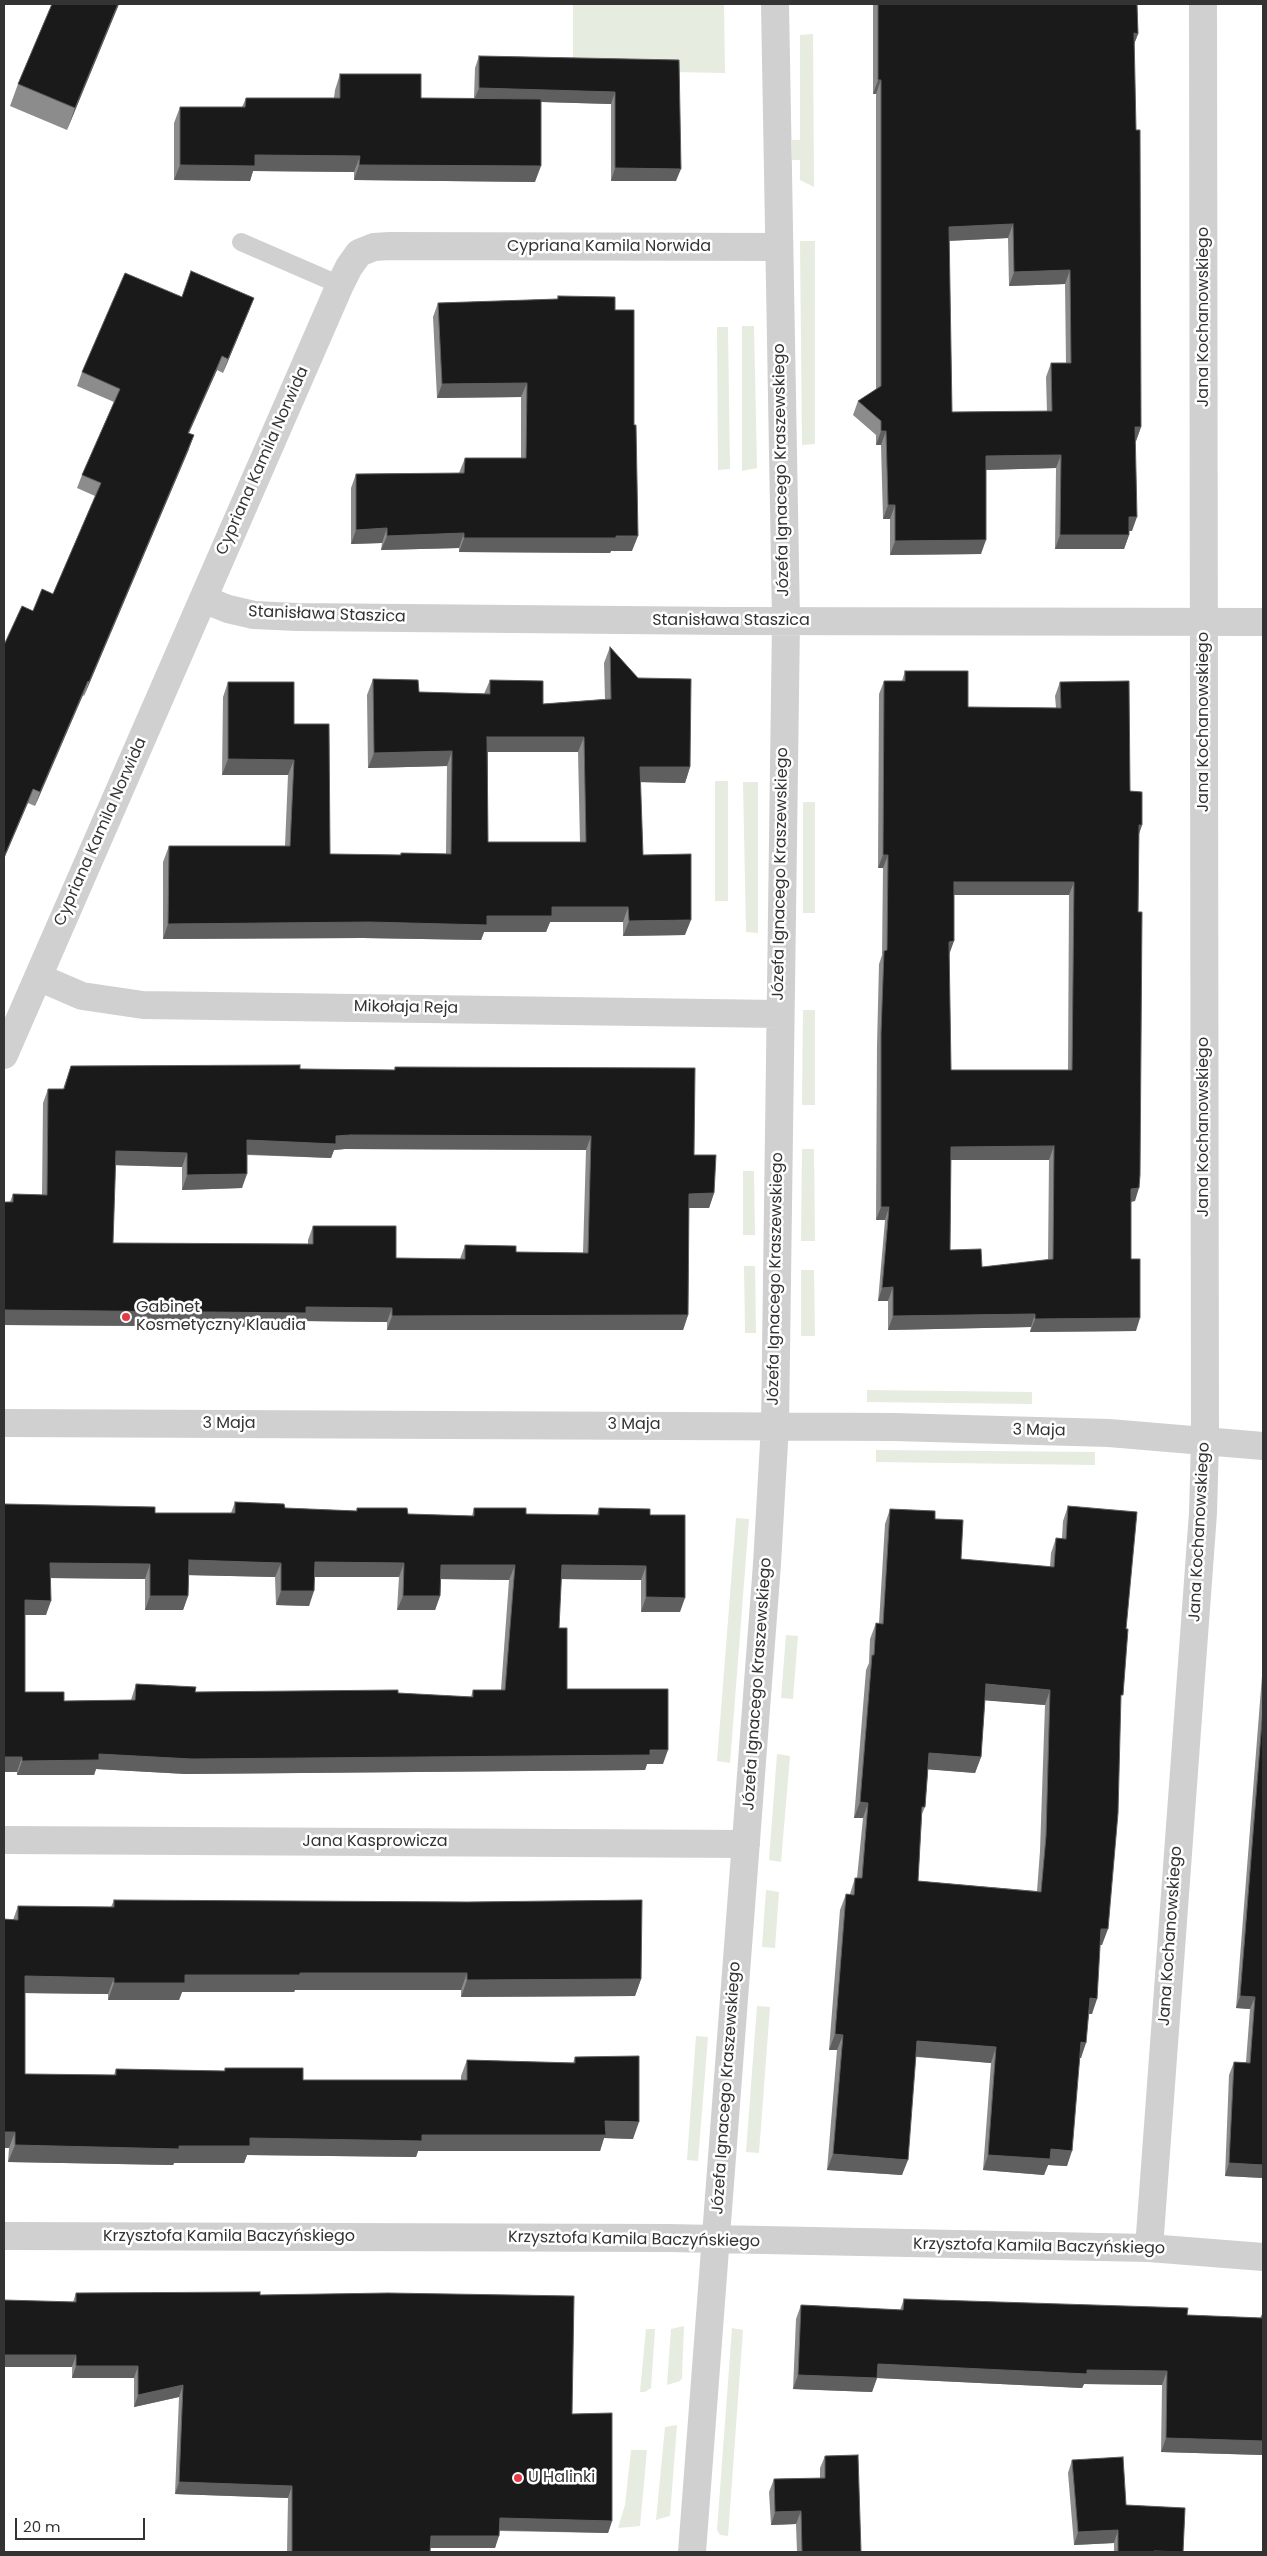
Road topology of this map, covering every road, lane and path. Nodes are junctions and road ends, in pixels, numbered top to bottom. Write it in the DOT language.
graph roads {
  1 [pos="775,4"];
  2 [pos="1203,4"];
  3 [pos="241,242"];
  4 [pos="778,247"];
  5 [pos="340,285"];
  6 [pos="202,599"];
  7 [pos="786,621"];
  8 [pos="1204,621"];
  9 [pos="1263,622"];
  10 [pos="38,977"];
  11 [pos="779,1014"];
  12 [pos="4,1055"];
  13 [pos="4,1423"];
  14 [pos="775,1426"];
  15 [pos="1206,1441"];
  16 [pos="1263,1446"];
  17 [pos="4,1840"];
  18 [pos="746,1844"];
  19 [pos="4,2236"];
  20 [pos="715,2240"];
  21 [pos="1149,2248"];
  22 [pos="1263,2257"];
  23 [pos="692,2552"];
  1 -- 4 [label="street, Józefa Ignacego Kraszewskiego"];
  2 -- 8 [label="street, Jana Kochanowskiego"];
  3 -- 5 [label="lane"];
  4 -- 5 [label="street, Cypriana Kamila Norwida"];
  4 -- 7 [label="street, Józefa Ignacego Kraszewskiego"];
  5 -- 6 [label="street, Cypriana Kamila Norwida"];
  6 -- 7 [label="street, Stanisława Staszica"];
  6 -- 10 [label="street, Cypriana Kamila Norwida"];
  7 -- 8 [label="street, Stanisława Staszica"];
  7 -- 11 [label="street, Józefa Ignacego Kraszewskiego"];
  8 -- 9 [label="street, Stanisława Staszica"];
  8 -- 15 [label="street, Jana Kochanowskiego"];
  10 -- 11 [label="street, Mikołaja Reja"];
  10 -- 12 [label="street, Cypriana Kamila Norwida"];
  11 -- 14 [label="street, Józefa Ignacego Kraszewskiego"];
  13 -- 14 [label="street, 3 Maja"];
  14 -- 15 [label="street, 3 Maja"];
  14 -- 18 [label="street, Józefa Ignacego Kraszewskiego"];
  15 -- 16 [label="street, 3 Maja"];
  15 -- 21 [label="street, Jana Kochanowskiego"];
  17 -- 18 [label="street, Jana Kasprowicza"];
  18 -- 20 [label="street, Józefa Ignacego Kraszewskiego"];
  19 -- 20 [label="street, Krzysztofa Kamila Baczyńskiego"];
  20 -- 21 [label="street, Krzysztofa Kamila Baczyńskiego"];
  20 -- 23 [label="street, Józefa Ignacego Kraszewskiego"];
  21 -- 22 [label="street, Krzysztofa Kamila Baczyńskiego"];
}
